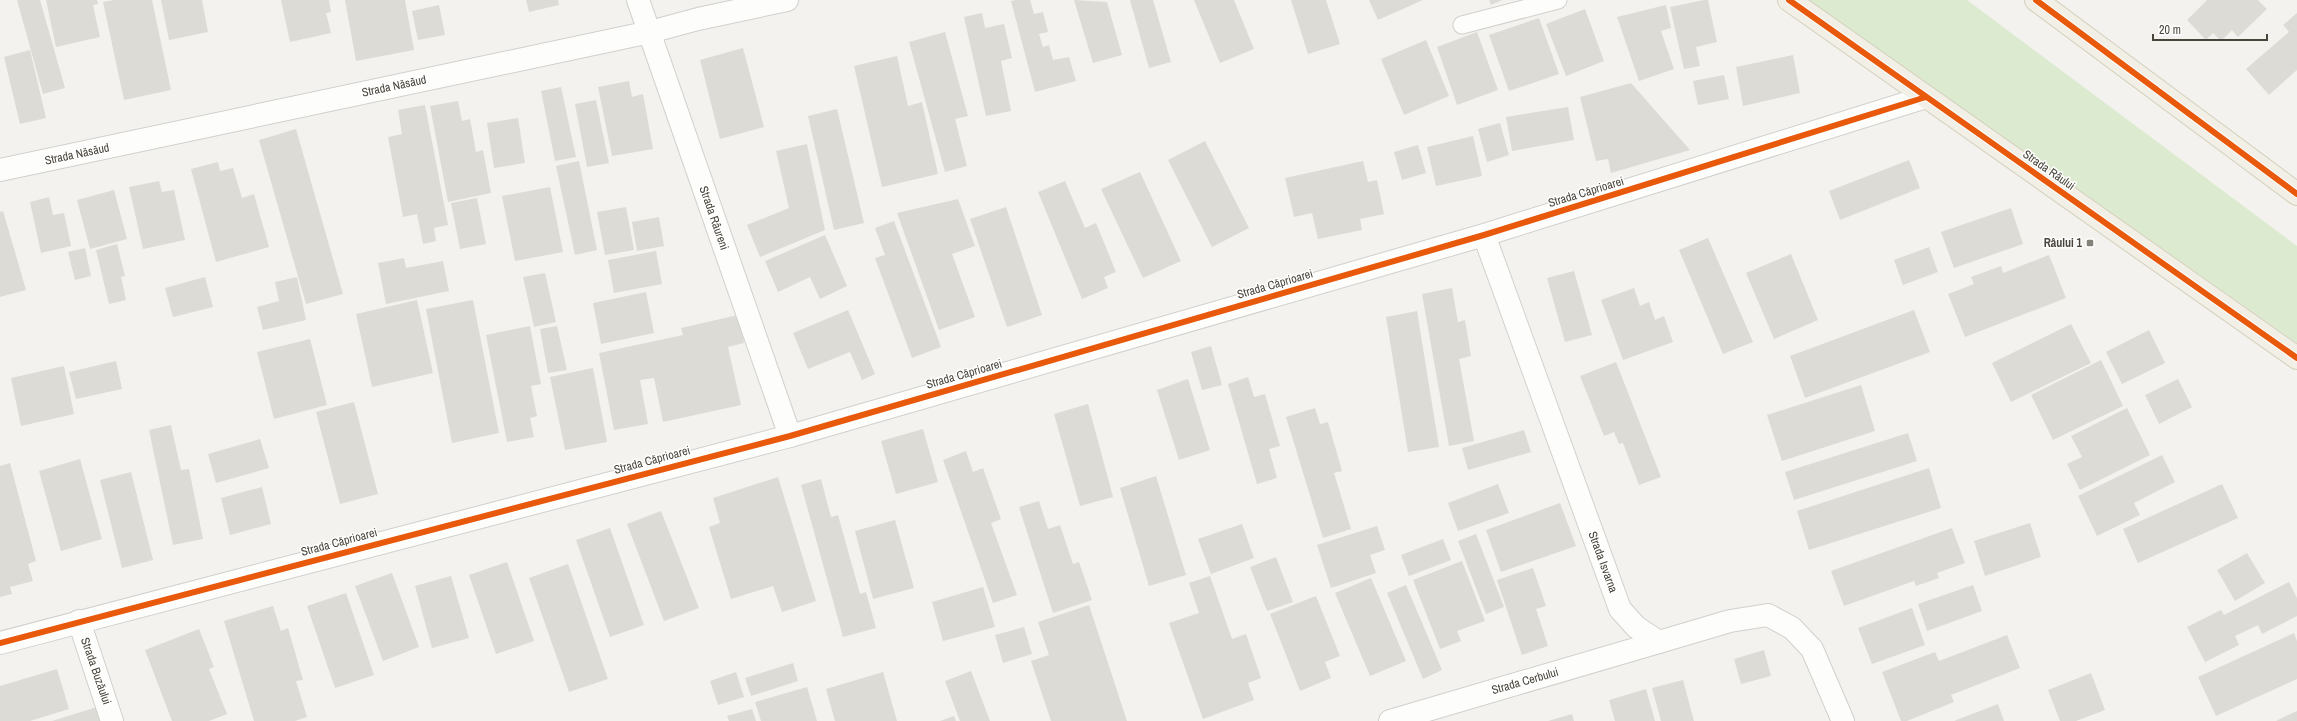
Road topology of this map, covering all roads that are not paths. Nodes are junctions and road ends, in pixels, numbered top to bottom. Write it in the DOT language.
graph roads {
  1 [pos="638,0"];
  2 [pos="787,0"];
  3 [pos="1558,0"];
  4 [pos="1789,0"];
  5 [pos="2036,0"];
  6 [pos="1462,25"];
  7 [pos="650,32"];
  8 [pos="1926,97"];
  9 [pos="0,170"];
  10 [pos="2297,194"];
  11 [pos="1484,235"];
  12 [pos="2297,358"];
  13 [pos="790,436"];
  14 [pos="79,621"];
  15 [pos="1659,642"];
  16 [pos="0,643"];
  17 [pos="112,721"];
  18 [pos="1390,721"];
  19 [pos="1844,721"];
  1 -- 7 [label="street, Strada Râureni"];
  2 -- 7 [label="street, Strada Năsăud"];
  3 -- 6 [label="lane"];
  4 -- 8 [label="main road, Strada Râului"];
  5 -- 10 [label="main road"];
  7 -- 9 [label="street, Strada Năsăud"];
  7 -- 13 [label="street, Strada Râureni"];
  8 -- 11 [label="street, Strada Căprioarei"];
  8 -- 12 [label="main road, Strada Râului"];
  11 -- 13 [label="street, Strada Căprioarei"];
  11 -- 15 [label="street, Strada Isvarna"];
  13 -- 14 [label="street, Strada Căprioarei"];
  14 -- 16 [label="street, Strada Căprioarei"];
  14 -- 17 [label="street, Strada Buzăului"];
  15 -- 18 [label="street, Strada Cerbului"];
  15 -- 19 [label="street"];
}
